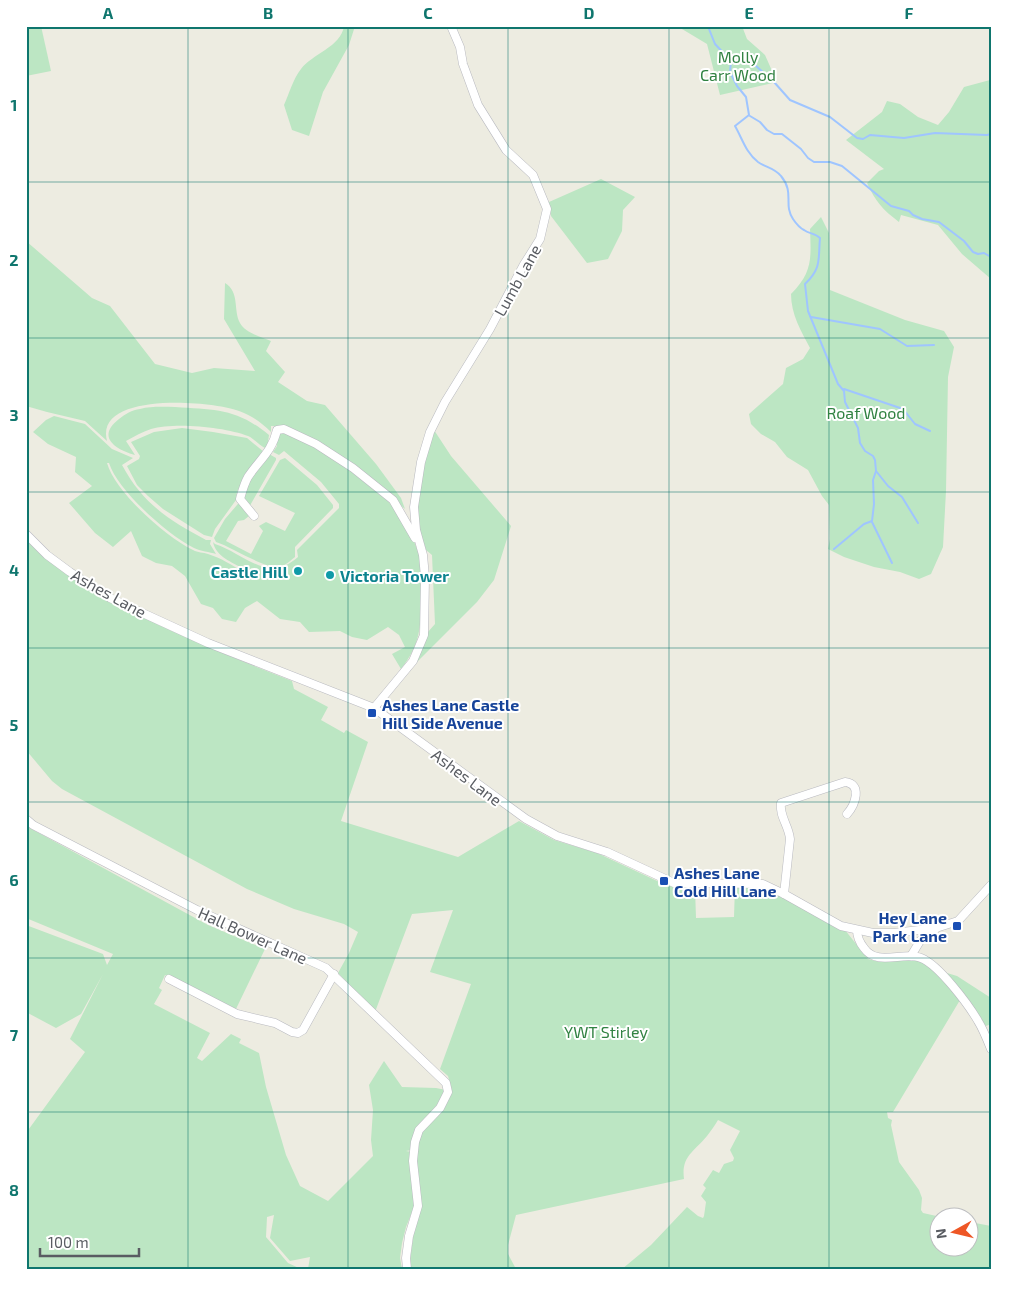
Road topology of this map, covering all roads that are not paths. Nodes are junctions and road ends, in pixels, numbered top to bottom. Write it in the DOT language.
graph roads {
  1 [pos="451,26"];
  2 [pos="254,516"];
  3 [pos="26,534"];
  4 [pos="420,543"];
  5 [pos="374,708"];
  6 [pos="847,814"];
  7 [pos="26,819"];
  8 [pos="991,885"];
  9 [pos="784,894"];
  10 [pos="936,928"];
  11 [pos="857,930"];
  12 [pos="911,956"];
  13 [pos="334,974"];
  14 [pos="169,979"];
  15 [pos="991,1048"];
  16 [pos="407,1269"];
  1 -- 4 [label="street, Lumb Lane"];
  2 -- 4 [label="street"];
  3 -- 5 [label="street, Ashes Lane"];
  4 -- 5 [label="street, Lumb Lane"];
  5 -- 9 [label="street, Ashes Lane"];
  6 -- 9 [label="street"];
  7 -- 13 [label="street, Hall Bower Lane"];
  8 -- 10 [label="street"];
  9 -- 11 [label="street, Ashes Lane"];
  10 -- 11 [label="street, Ashes Lane"];
  10 -- 12 [label="street"];
  11 -- 12 [label="street"];
  12 -- 15 [label="street"];
  13 -- 14 [label="street"];
  13 -- 16 [label="street, Hall Bower Lane"];
}
